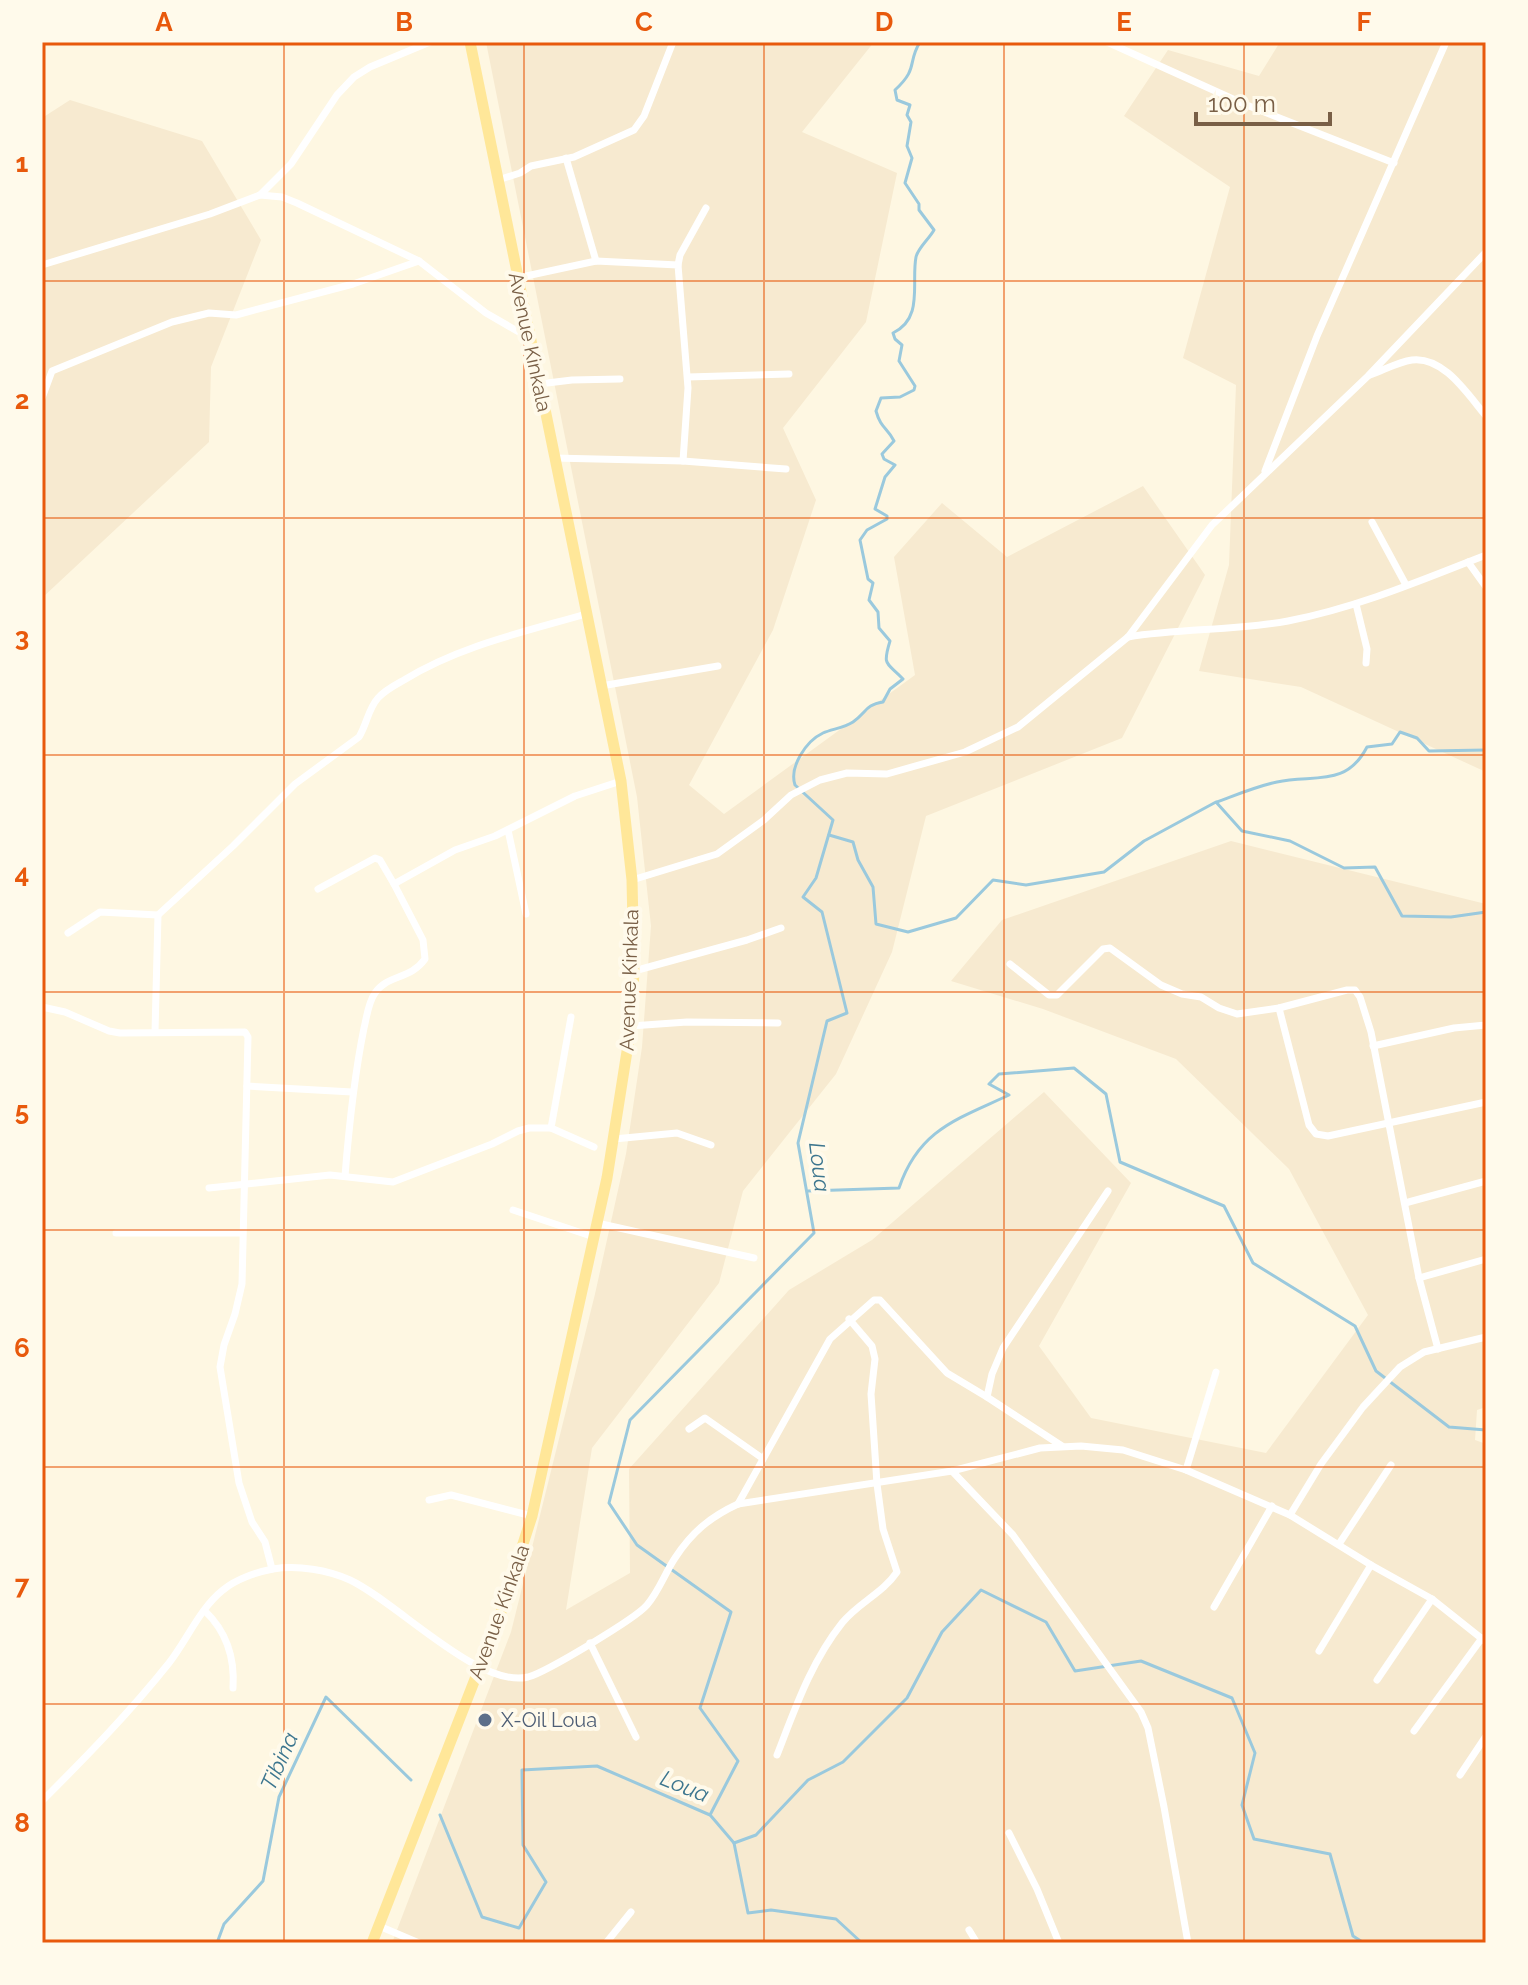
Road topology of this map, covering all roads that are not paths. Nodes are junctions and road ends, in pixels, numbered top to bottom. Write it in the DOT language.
graph roads {
  1 [pos="430,42"];
  2 [pos="470,42"];
  3 [pos="673,42"];
  4 [pos="1107,42"];
  5 [pos="1446,42"];
  6 [pos="566,158"];
  7 [pos="1394,163"];
  8 [pos="498,180"];
  9 [pos="260,195"];
  10 [pos="706,208"];
  11 [pos="1486,252"];
  12 [pos="419,261"];
  13 [pos="596,261"];
  14 [pos="42,265"];
  15 [pos="678,265"];
  16 [pos="517,278"];
  17 [pos="531,339"];
  18 [pos="52,371"];
  19 [pos="789,374"];
  20 [pos="42,376"];
  21 [pos="1368,376"];
  22 [pos="688,377"];
  23 [pos="620,379"];
  24 [pos="539,384"];
  25 [pos="42,398"];
  26 [pos="1486,416"];
  27 [pos="553,458"];
  28 [pos="683,461"];
  29 [pos="786,469"];
  30 [pos="1265,472"];
  31 [pos="1372,522"];
  32 [pos="1486,555"];
  33 [pos="1468,562"];
  34 [pos="1406,585"];
  35 [pos="1486,587"];
  36 [pos="1356,604"];
  37 [pos="586,614"];
  38 [pos="1128,637"];
  39 [pos="1366,663"];
  40 [pos="718,666"];
  41 [pos="601,686"];
  42 [pos="621,781"];
  43 [pos="508,830"];
  44 [pos="632,880"];
  45 [pos="394,884"];
  46 [pos="318,889"];
  47 [pos="526,914"];
  48 [pos="158,915"];
  49 [pos="781,928"];
  50 [pos="68,933"];
  51 [pos="1010,964"];
  52 [pos="634,971"];
  53 [pos="42,1007"];
  54 [pos="1279,1008"];
  55 [pos="571,1017"];
  56 [pos="778,1023"];
  57 [pos="1486,1025"];
  58 [pos="631,1026"];
  59 [pos="155,1032"];
  60 [pos="1373,1046"];
  61 [pos="247,1086"];
  62 [pos="352,1092"];
  63 [pos="1486,1102"];
  64 [pos="1387,1123"];
  65 [pos="551,1128"];
  66 [pos="614,1139"];
  67 [pos="711,1145"];
  68 [pos="594,1147"];
  69 [pos="345,1176"];
  70 [pos="1486,1181"];
  71 [pos="245,1185"];
  72 [pos="209,1188"];
  73 [pos="1108,1191"];
  74 [pos="1405,1203"];
  75 [pos="513,1210"];
  76 [pos="597,1223"];
  77 [pos="116,1233"];
  78 [pos="242,1233"];
  79 [pos="594,1237"];
  80 [pos="754,1258"];
  81 [pos="1486,1259"];
  82 [pos="1419,1278"];
  83 [pos="849,1319"];
  84 [pos="1486,1337"];
  85 [pos="1438,1349"];
  86 [pos="1216,1372"];
  87 [pos="987,1397"];
  88 [pos="689,1429"];
  89 [pos="1062,1446"];
  90 [pos="762,1458"];
  91 [pos="1391,1465"];
  92 [pos="1186,1470"];
  93 [pos="952,1471"];
  94 [pos="877,1484"];
  95 [pos="429,1500"];
  96 [pos="738,1504"];
  97 [pos="1272,1506"];
  98 [pos="1290,1515"];
  99 [pos="532,1516"];
  100 [pos="1339,1544"];
  101 [pos="1371,1565"];
  102 [pos="272,1569"];
  103 [pos="1432,1599"];
  104 [pos="1214,1607"];
  105 [pos="205,1611"];
  106 [pos="1484,1640"];
  107 [pos="590,1643"];
  108 [pos="1319,1651"];
  109 [pos="480,1668"];
  110 [pos="1377,1680"];
  111 [pos="233,1688"];
  112 [pos="1414,1731"];
  113 [pos="1486,1736"];
  114 [pos="636,1737"];
  115 [pos="777,1755"];
  116 [pos="1460,1775"];
  117 [pos="42,1801"];
  118 [pos="1009,1833"];
  119 [pos="631,1912"];
  120 [pos="379,1926"];
  121 [pos="969,1930"];
  122 [pos="372,1943"];
  123 [pos="419,1943"];
  124 [pos="606,1943"];
  125 [pos="977,1943"];
  126 [pos="1059,1943"];
  127 [pos="1188,1943"];
  1 -- 9 [label="street"];
  2 -- 8 [label="main road, Avenue Kinkala"];
  3 -- 6 [label="street"];
  4 -- 7 [label="street"];
  5 -- 7 [label="street"];
  6 -- 8 [label="street"];
  6 -- 13 [label="street"];
  7 -- 30 [label="street"];
  8 -- 16 [label="main road, Avenue Kinkala"];
  9 -- 12 [label="street"];
  9 -- 14 [label="street"];
  10 -- 15 [label="street"];
  11 -- 21 [label="street"];
  12 -- 17 [label="street"];
  12 -- 18 [label="street"];
  13 -- 15 [label="street"];
  13 -- 16 [label="street"];
  15 -- 22 [label="street"];
  16 -- 17 [label="main road, Avenue Kinkala"];
  17 -- 24 [label="main road, Avenue Kinkala"];
  18 -- 20 [label="street"];
  18 -- 25 [label="street"];
  19 -- 22 [label="street"];
  21 -- 26 [label="street"];
  21 -- 30 [label="street"];
  22 -- 28 [label="street"];
  23 -- 24 [label="street"];
  24 -- 27 [label="main road, Avenue Kinkala"];
  27 -- 28 [label="street"];
  27 -- 37 [label="main road, Avenue Kinkala"];
  28 -- 29 [label="street"];
  30 -- 38 [label="street"];
  31 -- 34 [label="street"];
  32 -- 33 [label="street"];
  33 -- 34 [label="street"];
  33 -- 35 [label="street"];
  34 -- 36 [label="street"];
  36 -- 38 [label="street"];
  36 -- 39 [label="street"];
  37 -- 41 [label="main road, Avenue Kinkala"];
  37 -- 48 [label="street"];
  38 -- 44 [label="street"];
  40 -- 41 [label="street"];
  41 -- 42 [label="main road, Avenue Kinkala"];
  42 -- 43 [label="street"];
  42 -- 44 [label="main road, Avenue Kinkala"];
  43 -- 45 [label="street"];
  43 -- 47 [label="street"];
  44 -- 52 [label="main road, Avenue Kinkala"];
  45 -- 46 [label="street"];
  45 -- 62 [label="street"];
  48 -- 50 [label="street"];
  48 -- 59 [label="street"];
  49 -- 52 [label="street"];
  51 -- 54 [label="street"];
  52 -- 58 [label="main road, Avenue Kinkala"];
  53 -- 59 [label="street"];
  54 -- 60 [label="street"];
  54 -- 64 [label="street"];
  55 -- 65 [label="street"];
  56 -- 58 [label="street"];
  57 -- 60 [label="street"];
  58 -- 66 [label="main road, Avenue Kinkala"];
  59 -- 61 [label="street"];
  60 -- 64 [label="street"];
  61 -- 62 [label="street"];
  61 -- 71 [label="street"];
  62 -- 69 [label="street"];
  63 -- 64 [label="street"];
  64 -- 74 [label="street"];
  65 -- 68 [label="street"];
  65 -- 69 [label="street"];
  66 -- 67 [label="street"];
  66 -- 76 [label="main road, Avenue Kinkala"];
  69 -- 71 [label="street"];
  70 -- 74 [label="street"];
  71 -- 72 [label="street"];
  71 -- 78 [label="street"];
  73 -- 87 [label="street"];
  74 -- 82 [label="street"];
  75 -- 79 [label="street"];
  76 -- 79 [label="main road, Avenue Kinkala"];
  76 -- 80 [label="street"];
  77 -- 78 [label="street"];
  78 -- 102 [label="street"];
  79 -- 99 [label="main road, Avenue Kinkala"];
  81 -- 82 [label="street"];
  82 -- 85 [label="street"];
  83 -- 87 [label="street"];
  83 -- 90 [label="street"];
  83 -- 94 [label="street"];
  84 -- 85 [label="street"];
  85 -- 98 [label="street"];
  86 -- 92 [label="street"];
  87 -- 89 [label="street"];
  88 -- 90 [label="street"];
  89 -- 92 [label="street"];
  89 -- 93 [label="street"];
  90 -- 96 [label="street"];
  91 -- 100 [label="street"];
  92 -- 97 [label="street"];
  93 -- 94 [label="street"];
  93 -- 127 [label="street"];
  94 -- 96 [label="street"];
  94 -- 115 [label="street"];
  95 -- 99 [label="street"];
  96 -- 107 [label="street"];
  97 -- 98 [label="street"];
  97 -- 104 [label="street"];
  98 -- 100 [label="street"];
  99 -- 109 [label="main road, Avenue Kinkala"];
  100 -- 101 [label="street"];
  101 -- 103 [label="street"];
  101 -- 108 [label="street"];
  102 -- 105 [label="street"];
  102 -- 109 [label="street"];
  103 -- 106 [label="street"];
  103 -- 110 [label="street"];
  105 -- 111 [label="street"];
  105 -- 117 [label="street"];
  106 -- 112 [label="street"];
  107 -- 109 [label="street"];
  107 -- 114 [label="street"];
  109 -- 120 [label="main road, Avenue Kinkala"];
  113 -- 116 [label="street"];
  118 -- 126 [label="street"];
  119 -- 124 [label="street"];
  120 -- 122 [label="main road, Avenue Kinkala"];
  120 -- 123 [label="street"];
  121 -- 125 [label="street"];
}
